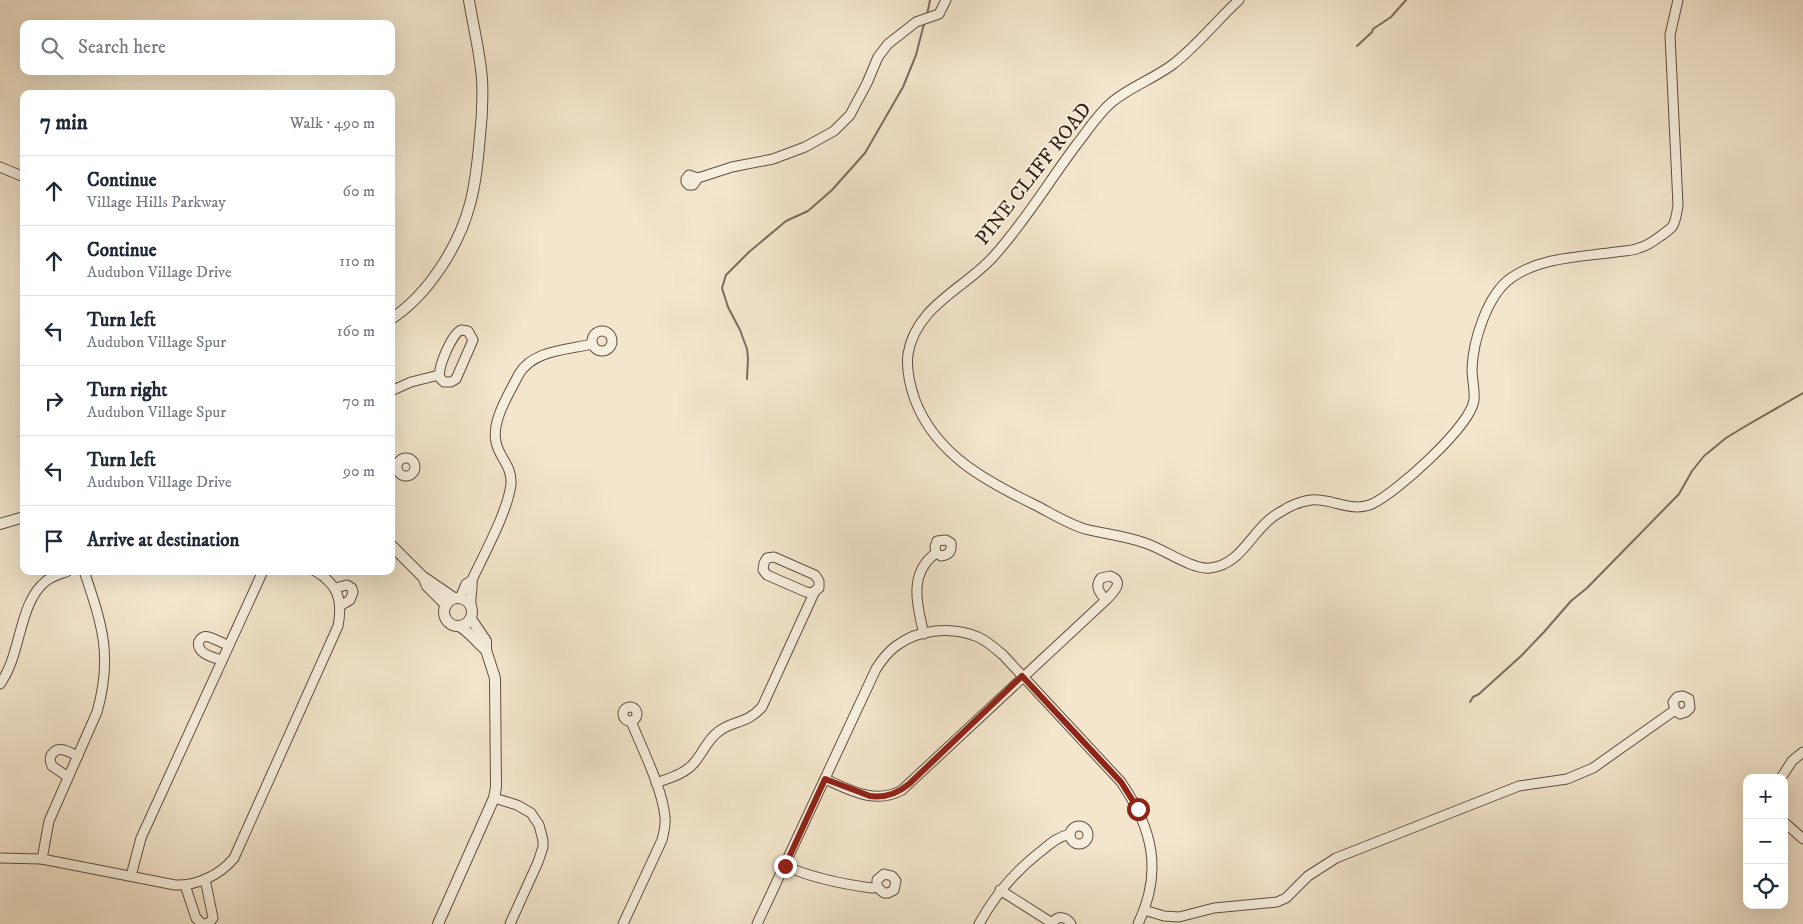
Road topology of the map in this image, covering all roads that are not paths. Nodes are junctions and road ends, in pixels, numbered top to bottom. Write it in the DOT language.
graph roads {
  1 [pos="469,0"];
  2 [pos="946,0"];
  3 [pos="1239,0"];
  4 [pos="1678,0"];
  5 [pos="0,167"];
  6 [pos="20,175"];
  7 [pos="695,177"];
  8 [pos="395,316"];
  9 [pos="592,344"];
  10 [pos="439,375"];
  11 [pos="395,389"];
  12 [pos="20,517"];
  13 [pos="0,524"];
  14 [pos="395,550"];
  15 [pos="936,553"];
  16 [pos="58,575"];
  17 [pos="85,575"];
  18 [pos="261,575"];
  19 [pos="322,575"];
  20 [pos="472,580"];
  21 [pos="335,588"];
  22 [pos="815,591"];
  23 [pos="453,600"];
  24 [pos="1106,600"];
  25 [pos="340,606"];
  26 [pos="471,606"];
  27 [pos="471,619"];
  28 [pos="459,626"];
  29 [pos="924,634"];
  30 [pos="228,646"];
  31 [pos="486,650"];
  32 [pos="221,660"];
  33 [pos="1022,676"];
  34 [pos="0,684"];
  35 [pos="1675,710"];
  36 [pos="631,721"];
  37 [pos="1803,752"];
  38 [pos="78,756"];
  39 [pos="1784,774"];
  40 [pos="68,776"];
  41 [pos="825,779"];
  42 [pos="656,783"];
  43 [pos="494,798"];
  44 [pos="1788,826"];
  45 [pos="1070,834"];
  46 [pos="1803,839"];
  47 [pos="0,858"];
  48 [pos="42,859"];
  49 [pos="785,866"];
  50 [pos="131,876"];
  51 [pos="205,879"];
  52 [pos="185,885"];
  53 [pos="876,887"];
  54 [pos="1000,890"];
  55 [pos="1144,910"];
  56 [pos="203,924"];
  57 [pos="438,924"];
  58 [pos="510,924"];
  59 [pos="623,924"];
  60 [pos="757,924"];
  61 [pos="979,924"];
  62 [pos="1052,924"];
  63 [pos="1071,924"];
  64 [pos="1138,924"];
  1 -- 8 [label="street"];
  2 -- 7 [label="street"];
  3 -- 4 [label="street, PINE CLIFF ROAD"];
  5 -- 6 [label="street"];
  9 -- 20 [label="street"];
  10 -- 10 [label="street"];
  10 -- 11 [label="street"];
  12 -- 13 [label="street"];
  14 -- 23 [label="street"];
  15 -- 29 [label="street"];
  16 -- 34 [label="street"];
  17 -- 38 [label="street"];
  18 -- 30 [label="street"];
  19 -- 21 [label="street"];
  20 -- 23 [label="street"];
  20 -- 26 [label="street"];
  21 -- 25 [label="street"];
  21 -- 25 [label="street"];
  22 -- 22 [label="street"];
  22 -- 42 [label="street"];
  23 -- 26 [label="street"];
  23 -- 28 [label="street"];
  24 -- 33 [label="street"];
  25 -- 51 [label="street"];
  26 -- 27 [label="street"];
  27 -- 28 [label="street"];
  27 -- 31 [label="street"];
  28 -- 31 [label="street"];
  29 -- 33 [label="street"];
  29 -- 41 [label="street"];
  30 -- 32 [label="street"];
  30 -- 32 [label="street"];
  31 -- 43 [label="street"];
  32 -- 50 [label="street"];
  33 -- 41 [label="street"];
  33 -- 55 [label="street"];
  35 -- 55 [label="street"];
  36 -- 42 [label="street"];
  37 -- 39 [label="street"];
  38 -- 40 [label="street"];
  38 -- 40 [label="street"];
  40 -- 48 [label="street"];
  41 -- 49 [label="street"];
  42 -- 59 [label="street"];
  43 -- 57 [label="street"];
  43 -- 58 [label="street"];
  44 -- 46 [label="street"];
  45 -- 54 [label="street"];
  47 -- 48 [label="street"];
  48 -- 50 [label="street"];
  49 -- 53 [label="street"];
  49 -- 60 [label="street"];
  50 -- 52 [label="street"];
  51 -- 52 [label="street"];
  51 -- 56 [label="street"];
  52 -- 56 [label="street"];
  54 -- 61 [label="street"];
  54 -- 62 [label="street"];
  55 -- 64 [label="street"];
  62 -- 63 [label="street"];
}
